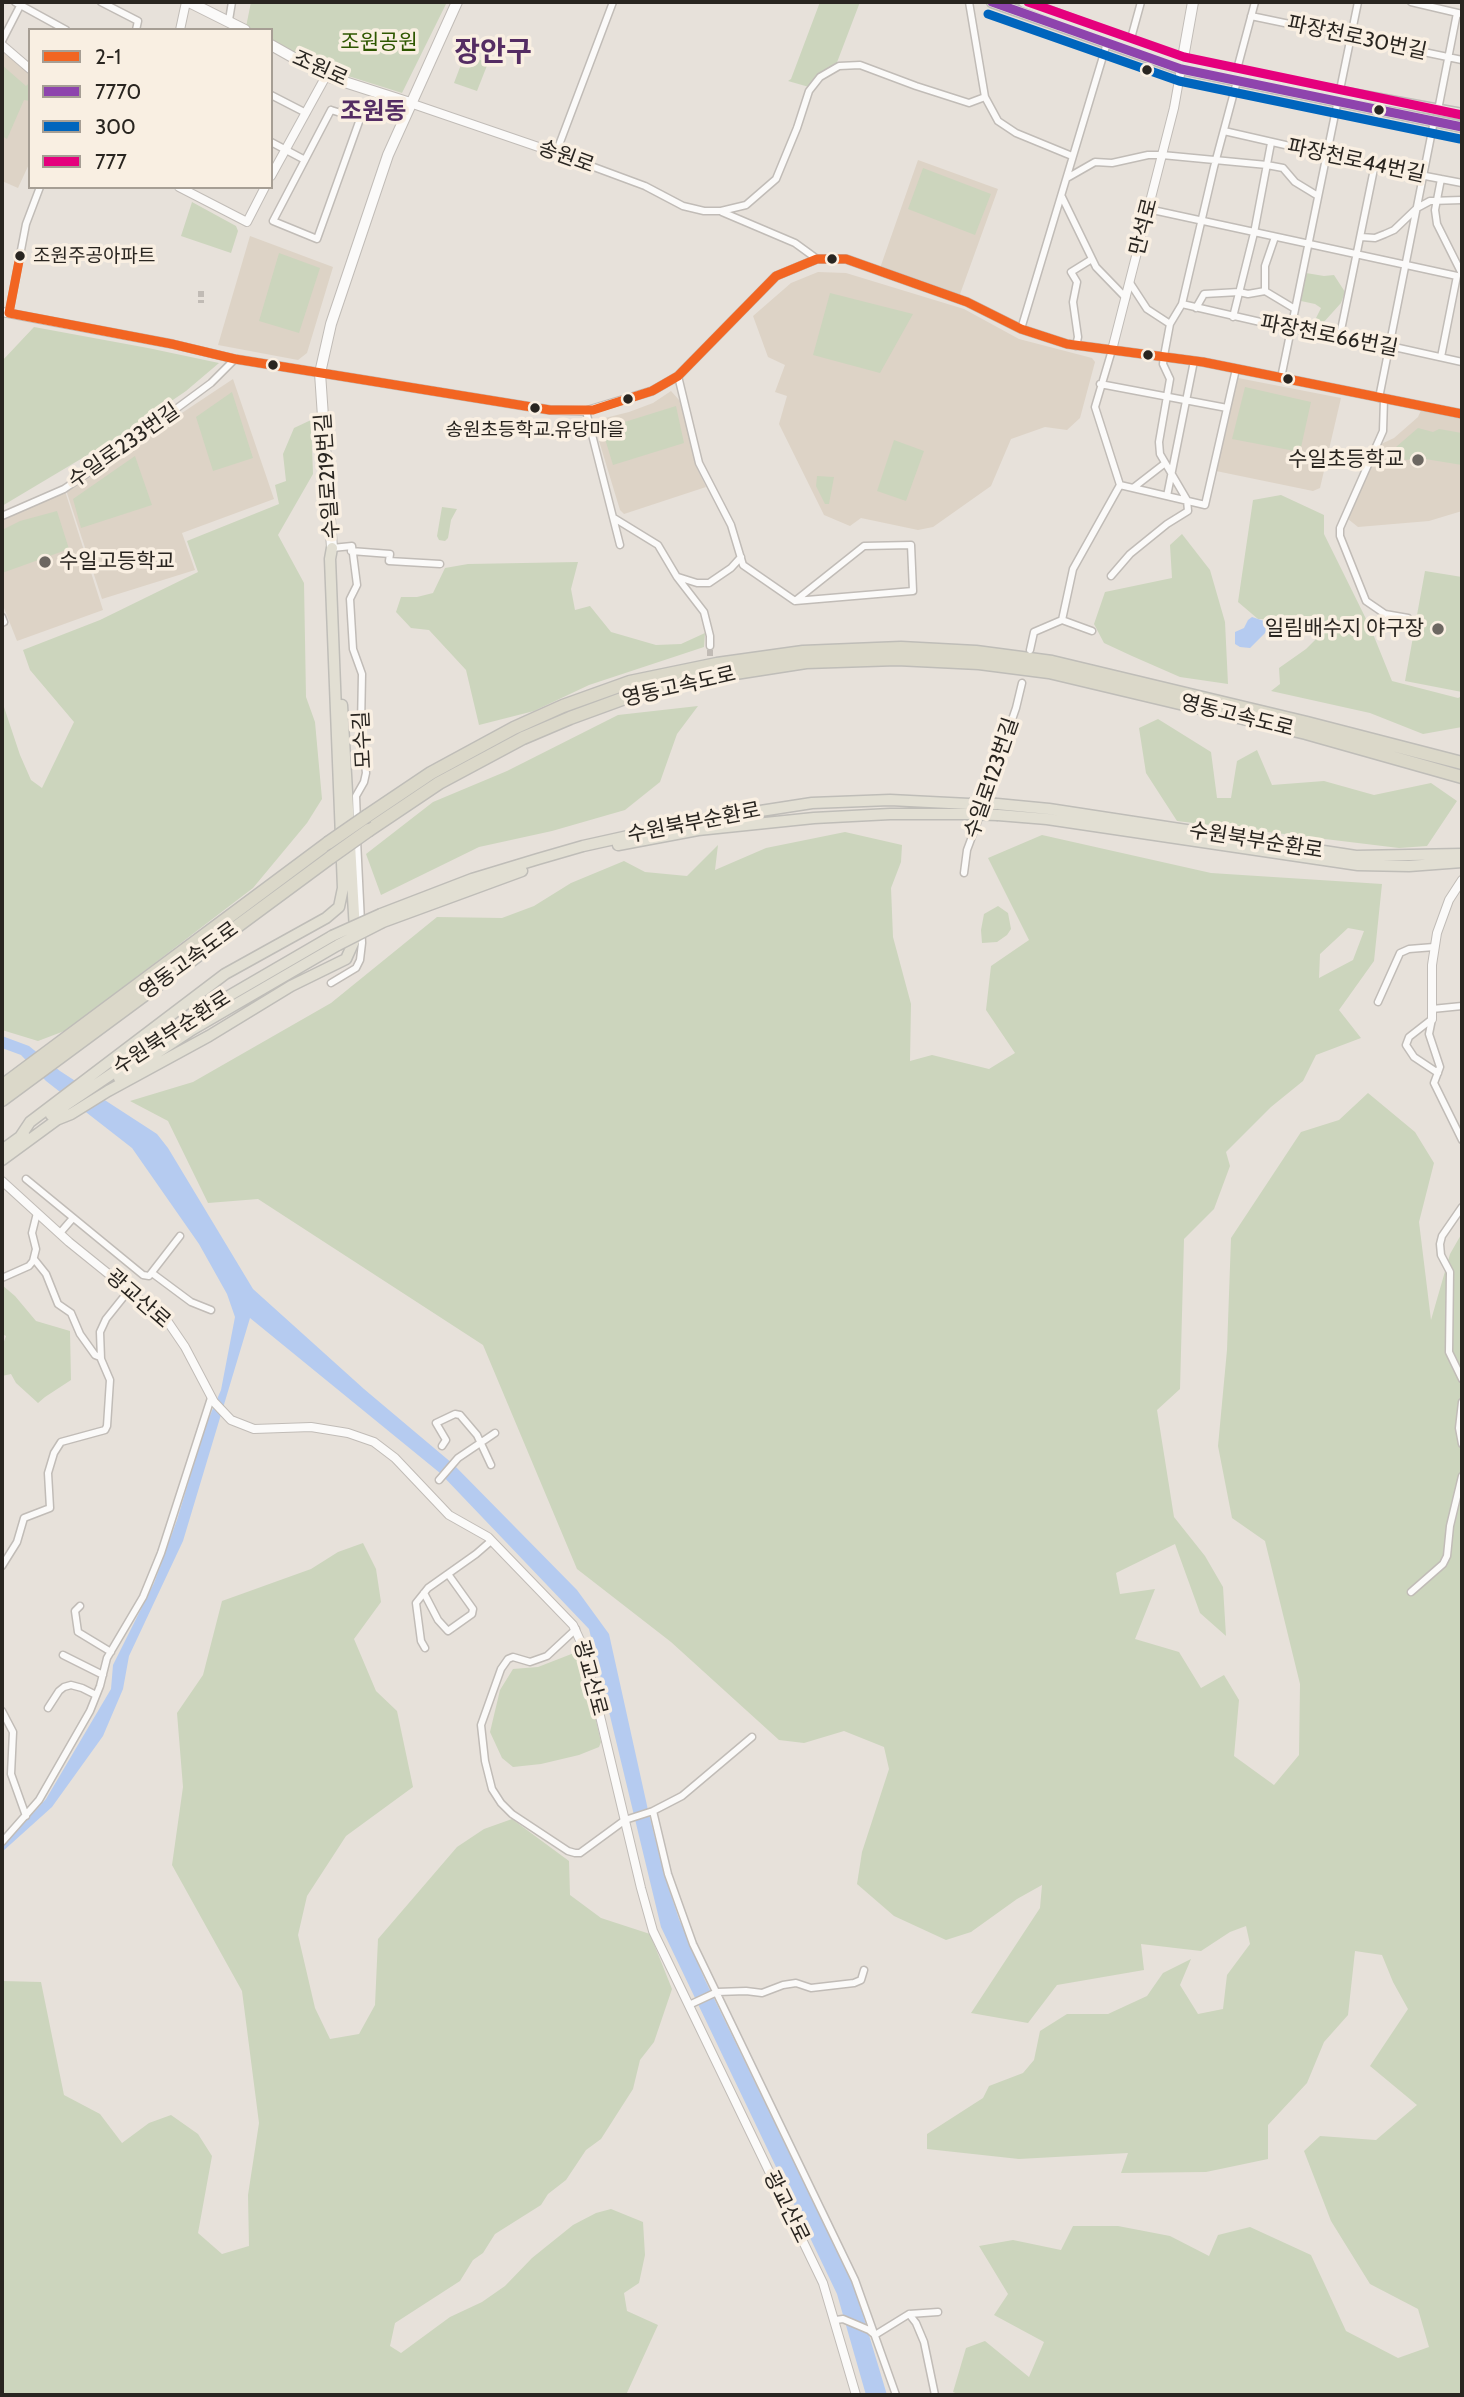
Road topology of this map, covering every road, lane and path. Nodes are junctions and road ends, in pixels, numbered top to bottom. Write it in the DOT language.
graph roads {
  1 [pos="101,2"];
  2 [pos="188,2"];
  3 [pos="232,2"];
  4 [pos="457,2"];
  5 [pos="613,2"];
  6 [pos="969,2"];
  7 [pos="992,2"];
  8 [pos="1028,2"];
  9 [pos="1140,2"];
  10 [pos="1193,2"];
  11 [pos="1255,2"];
  12 [pos="1358,2"];
  13 [pos="1411,2"];
  14 [pos="19,3"];
  15 [pos="1460,13"];
  16 [pos="1251,16"];
  17 [pos="229,20"];
  18 [pos="63,28"];
  19 [pos="136,28"];
  20 [pos="181,28"];
  21 [pos="242,28"];
  22 [pos="1351,37"];
  23 [pos="1130,42"];
  24 [pos="2,43"];
  25 [pos="1107,43"];
  26 [pos="273,46"];
  27 [pos="1149,53"];
  28 [pos="1450,58"];
  29 [pos="1462,60"];
  30 [pos="1182,65"];
  31 [pos="28,67"];
  32 [pos="1234,75"];
  33 [pos="326,76"];
  34 [pos="273,96"];
  35 [pos="985,97"];
  36 [pos="1338,97"];
  37 [pos="410,103"];
  38 [pos="1437,110"];
  39 [pos="306,113"];
  40 [pos="1462,114"];
  41 [pos="1434,121"];
  42 [pos="1462,127"];
  43 [pos="1224,131"];
  44 [pos="273,143"];
  45 [pos="1271,143"];
  46 [pos="286,150"];
  47 [pos="556,153"];
  48 [pos="1327,154"];
  49 [pos="1162,155"];
  50 [pos="1072,156"];
  51 [pos="305,160"];
  52 [pos="1215,162"];
  53 [pos="1268,164"];
  54 [pos="1375,164"];
  55 [pos="273,173"];
  56 [pos="1425,175"];
  57 [pos="1067,178"];
  58 [pos="1441,179"];
  59 [pos="1462,183"];
  60 [pos="39,189"];
  61 [pos="183,189"];
  62 [pos="264,189"];
  63 [pos="1318,196"];
  64 [pos="1062,197"];
  65 [pos="1438,200"];
  66 [pos="1462,200"];
  67 [pos="1417,208"];
  68 [pos="1148,209"];
  69 [pos="721,211"];
  70 [pos="1201,220"];
  71 [pos="1254,233"];
  72 [pos="1275,237"];
  73 [pos="1361,237"];
  74 [pos="1308,244"];
  75 [pos="1357,254"];
  76 [pos="817,259"];
  77 [pos="1092,259"];
  78 [pos="1407,265"];
  79 [pos="1462,273"];
  80 [pos="1129,283"];
  81 [pos="1265,291"];
  82 [pos="1239,292"];
  83 [pos="1126,298"];
  84 [pos="1182,304"];
  85 [pos="1196,308"];
  86 [pos="1295,309"];
  87 [pos="5,312"];
  88 [pos="1233,317"];
  89 [pos="1170,324"];
  90 [pos="1021,328"];
  91 [pos="1291,329"];
  92 [pos="1340,335"];
  93 [pos="1076,345"];
  94 [pos="1389,347"];
  95 [pos="1112,350"];
  96 [pos="1164,356"];
  97 [pos="1441,357"];
  98 [pos="235,359"];
  99 [pos="1194,361"];
  100 [pos="1462,362"];
  101 [pos="1236,369"];
  102 [pos="320,373"];
  103 [pos="677,376"];
  104 [pos="1281,378"];
  105 [pos="1100,384"];
  106 [pos="1167,397"];
  107 [pos="1382,398"];
  108 [pos="1186,400"];
  109 [pos="1227,408"];
  110 [pos="586,411"];
  111 [pos="1462,414"];
  112 [pos="1164,464"];
  113 [pos="1171,473"];
  114 [pos="1120,485"];
  115 [pos="1133,488"];
  116 [pos="1167,496"];
  117 [pos="1187,500"];
  118 [pos="2,516"];
  119 [pos="614,518"];
  120 [pos="620,545"];
  121 [pos="332,548"];
  122 [pos="353,551"];
  123 [pos="741,557"];
  124 [pos="440,564"];
  125 [pos="1111,576"];
  126 [pos="677,577"];
  127 [pos="795,601"];
  128 [pos="2,617"];
  129 [pos="1408,618"];
  130 [pos="1062,620"];
  131 [pos="2,622"];
  132 [pos="1092,631"];
  133 [pos="710,646"];
  134 [pos="1030,650"];
  135 [pos="1022,683"];
  136 [pos="1462,763"];
  137 [pos="1462,777"];
  138 [pos="1462,854"];
  139 [pos="1357,860"];
  140 [pos="1462,862"];
  141 [pos="964,873"];
  142 [pos="1462,880"];
  143 [pos="1434,947"];
  144 [pos="331,983"];
  145 [pos="1378,1002"];
  146 [pos="1462,1006"];
  147 [pos="1432,1009"];
  148 [pos="1432,1019"];
  149 [pos="61,1048"];
  150 [pos="1438,1073"];
  151 [pos="99,1084"];
  152 [pos="2,1086"];
  153 [pos="2,1100"];
  154 [pos="1462,1140"];
  155 [pos="2,1150"];
  156 [pos="2,1160"];
  157 [pos="26,1179"];
  158 [pos="2,1181"];
  159 [pos="6,1191"];
  160 [pos="1462,1207"];
  161 [pos="37,1213"];
  162 [pos="73,1218"];
  163 [pos="60,1233"];
  164 [pos="180,1236"];
  165 [pos="34,1259"];
  166 [pos="152,1273"];
  167 [pos="2,1278"];
  168 [pos="130,1289"];
  169 [pos="211,1310"];
  170 [pos="100,1357"];
  171 [pos="1462,1378"];
  172 [pos="212,1400"];
  173 [pos="1462,1402"];
  174 [pos="495,1433"];
  175 [pos="481,1443"];
  176 [pos="1462,1444"];
  177 [pos="442,1446"];
  178 [pos="491,1465"];
  179 [pos="1462,1476"];
  180 [pos="440,1478"];
  181 [pos="491,1541"];
  182 [pos="2,1566"];
  183 [pos="448,1574"];
  184 [pos="1411,1592"];
  185 [pos="424,1593"];
  186 [pos="80,1606"];
  187 [pos="576,1629"];
  188 [pos="425,1648"];
  189 [pos="111,1652"];
  190 [pos="63,1655"];
  191 [pos="103,1675"];
  192 [pos="96,1695"];
  193 [pos="48,1708"];
  194 [pos="2,1711"];
  195 [pos="752,1737"];
  196 [pos="652,1811"];
  197 [pos="26,1816"];
  198 [pos="628,1820"];
  199 [pos="2,1842"];
  200 [pos="864,1970"];
  201 [pos="716,1992"];
  202 [pos="692,2004"];
  203 [pos="938,2312"];
  204 [pos="909,2314"];
  205 [pos="840,2320"];
  206 [pos="875,2336"];
  207 [pos="853,2393"];
  208 [pos="896,2395"];
  209 [pos="935,2395"];
  1 -- 19 [label="street"];
  2 -- 17 [label="main road"];
  2 -- 20 [label="street"];
  3 -- 17 [label="street"];
  4 -- 37 [label="main road"];
  5 -- 47 [label="street"];
  6 -- 35 [label="street"];
  7 -- 25 [label="main road"];
  8 -- 23 [label="main road"];
  9 -- 23 [label="street"];
  10 -- 30 [label="main road, 만석로"];
  11 -- 16 [label="street"];
  12 -- 22 [label="street"];
  13 -- 15 [label="street"];
  14 -- 18 [label="street"];
  14 -- 24 [label="street"];
  15 -- 28 [label="street"];
  16 -- 22 [label="street, 파장천로30번길"];
  16 -- 32 [label="street"];
  17 -- 21 [label="main road"];
  22 -- 28 [label="street, 파장천로30번길"];
  22 -- 36 [label="street"];
  23 -- 27 [label="main road"];
  24 -- 31 [label="street"];
  25 -- 27 [label="main road"];
  25 -- 50 [label="street"];
  26 -- 33 [label="main road, 조원로"];
  27 -- 30 [label="main road"];
  28 -- 29 [label="street, 파장천로30번길"];
  28 -- 38 [label="street"];
  30 -- 32 [label="main road"];
  30 -- 32 [label="main road"];
  30 -- 49 [label="street, 만석로"];
  32 -- 36 [label="main road"];
  32 -- 43 [label="street"];
  33 -- 37 [label="main road, 조원로"];
  33 -- 39 [label="street"];
  34 -- 39 [label="street"];
  35 -- 50 [label="street"];
  35 -- 69 [label="street"];
  36 -- 38 [label="main road"];
  36 -- 41 [label="main road"];
  36 -- 48 [label="street"];
  37 -- 47 [label="street, 송원로"];
  37 -- 102 [label="main road"];
  38 -- 40 [label="main road"];
  39 -- 46 [label="street"];
  41 -- 42 [label="main road"];
  41 -- 56 [label="street"];
  43 -- 45 [label="street, 파장천로44번길"];
  43 -- 52 [label="street"];
  44 -- 46 [label="street"];
  45 -- 48 [label="street, 파장천로44번길"];
  45 -- 53 [label="street, 파장천로44번길"];
  46 -- 51 [label="street"];
  46 -- 55 [label="street"];
  47 -- 69 [label="street, 송원로"];
  48 -- 54 [label="street, 파장천로44번길"];
  48 -- 63 [label="street"];
  49 -- 52 [label="street"];
  49 -- 57 [label="street"];
  49 -- 68 [label="street, 만석로"];
  50 -- 57 [label="street"];
  51 -- 51 [label="street"];
  52 -- 53 [label="street"];
  52 -- 70 [label="street"];
  53 -- 63 [label="street"];
  53 -- 71 [label="street, 파장천로44번길"];
  54 -- 56 [label="street, 파장천로44번길"];
  54 -- 73 [label="street"];
  56 -- 58 [label="street, 파장천로44번길"];
  56 -- 67 [label="street"];
  57 -- 64 [label="street"];
  58 -- 59 [label="street, 파장천로44번길"];
  58 -- 65 [label="street, 파장천로44번길"];
  60 -- 87 [label="street"];
  61 -- 62 [label="street"];
  63 -- 74 [label="street"];
  64 -- 77 [label="street"];
  64 -- 90 [label="street"];
  65 -- 66 [label="street"];
  65 -- 67 [label="street"];
  65 -- 79 [label="street, 파장천로44번길"];
  67 -- 73 [label="street"];
  67 -- 78 [label="street"];
  68 -- 70 [label="street"];
  68 -- 80 [label="street, 만석로"];
  69 -- 76 [label="street"];
  70 -- 71 [label="street"];
  70 -- 84 [label="street"];
  71 -- 72 [label="street"];
  71 -- 82 [label="street, 파장천로44번길"];
  72 -- 74 [label="street"];
  72 -- 81 [label="street"];
  73 -- 75 [label="street"];
  74 -- 75 [label="street"];
  74 -- 86 [label="street"];
  75 -- 78 [label="street"];
  75 -- 92 [label="street"];
  76 -- 90 [label="street"];
  76 -- 103 [label="street"];
  77 -- 83 [label="street"];
  77 -- 93 [label="street"];
  78 -- 94 [label="street"];
  78 -- 97 [label="street"];
  80 -- 83 [label="street, 만석로"];
  80 -- 89 [label="street"];
  81 -- 82 [label="street"];
  81 -- 86 [label="street"];
  82 -- 85 [label="street, 파장천로66번길"];
  82 -- 88 [label="street, 파장천로44번길"];
  83 -- 95 [label="street, 만석로"];
  84 -- 85 [label="street, 파장천로66번길"];
  84 -- 89 [label="street"];
  85 -- 88 [label="street, 파장천로66번길"];
  86 -- 91 [label="street"];
  87 -- 98 [label="street"];
  88 -- 91 [label="street, 파장천로66번길"];
  89 -- 96 [label="street"];
  90 -- 93 [label="street"];
  91 -- 92 [label="street, 파장천로66번길"];
  91 -- 104 [label="street"];
  92 -- 94 [label="street, 파장천로66번길"];
  93 -- 95 [label="street"];
  94 -- 97 [label="street, 파장천로66번길"];
  94 -- 107 [label="street"];
  95 -- 96 [label="street"];
  95 -- 105 [label="street"];
  96 -- 99 [label="street"];
  96 -- 106 [label="street"];
  97 -- 100 [label="street, 파장천로66번길"];
  98 -- 102 [label="street"];
  98 -- 118 [label="street, 수일로233번길"];
  99 -- 101 [label="street"];
  99 -- 108 [label="street"];
  101 -- 104 [label="street"];
  101 -- 109 [label="street"];
  102 -- 110 [label="street"];
  102 -- 121 [label="main road, 수일로219번길"];
  103 -- 110 [label="street"];
  103 -- 123 [label="street"];
  104 -- 107 [label="street"];
  105 -- 106 [label="street"];
  105 -- 114 [label="street"];
  106 -- 108 [label="street"];
  106 -- 112 [label="street"];
  107 -- 111 [label="street"];
  107 -- 129 [label="street"];
  108 -- 109 [label="street"];
  108 -- 113 [label="street"];
  109 -- 117 [label="street"];
  110 -- 119 [label="street"];
  112 -- 113 [label="street"];
  112 -- 115 [label="street"];
  113 -- 116 [label="street"];
  113 -- 117 [label="street"];
  114 -- 115 [label="street"];
  114 -- 130 [label="street"];
  115 -- 116 [label="street"];
  116 -- 117 [label="street"];
  117 -- 125 [label="street"];
  119 -- 120 [label="street"];
  119 -- 126 [label="street"];
  121 -- 122 [label="street, 수일로219번길"];
  121 -- 151 [label="highway"];
  121 -- 151 [label="highway"];
  122 -- 124 [label="street, 수일로219번길"];
  122 -- 144 [label="street, 모수길"];
  123 -- 126 [label="street"];
  123 -- 127 [label="street"];
  126 -- 133 [label="street"];
  127 -- 127 [label="street"];
  128 -- 131 [label="street"];
  130 -- 132 [label="street"];
  130 -- 134 [label="street"];
  135 -- 141 [label="street, 수일로123번길"];
  136 -- 149 [label="highway, 영동고속도로, bridge"];
  137 -- 149 [label="highway, 영동고속도로, bridge"];
  138 -- 139 [label="highway, 수원북부순환로"];
  139 -- 140 [label="highway, 수원북부순환로"];
  139 -- 151 [label="highway, 수원북부순환로, bridge"];
  142 -- 143 [label="street"];
  143 -- 145 [label="street"];
  143 -- 147 [label="street"];
  146 -- 147 [label="street"];
  147 -- 148 [label="street"];
  148 -- 150 [label="street"];
  148 -- 150 [label="street"];
  149 -- 152 [label="highway, 영동고속도로"];
  149 -- 153 [label="highway, 영동고속도로"];
  150 -- 154 [label="street"];
  151 -- 155 [label="highway, 수원북부순환로"];
  151 -- 156 [label="highway, 수원북부순환로"];
  157 -- 162 [label="street"];
  158 -- 159 [label="street, 광교산로"];
  159 -- 161 [label="street, 광교산로"];
  160 -- 171 [label="street"];
  161 -- 163 [label="street, 광교산로"];
  161 -- 165 [label="street"];
  162 -- 163 [label="street"];
  162 -- 166 [label="street"];
  163 -- 168 [label="street, 광교산로"];
  164 -- 166 [label="street"];
  165 -- 167 [label="street"];
  165 -- 170 [label="street"];
  166 -- 169 [label="street"];
  168 -- 170 [label="street"];
  168 -- 172 [label="street, 광교산로"];
  170 -- 182 [label="street"];
  172 -- 181 [label="street, 광교산로"];
  172 -- 189 [label="street"];
  173 -- 176 [label="street"];
  174 -- 175 [label="street"];
  175 -- 177 [label="street"];
  175 -- 178 [label="street"];
  175 -- 180 [label="street"];
  179 -- 184 [label="street"];
  181 -- 183 [label="street"];
  181 -- 187 [label="street, 광교산로"];
  183 -- 185 [label="street"];
  183 -- 185 [label="street"];
  185 -- 188 [label="street"];
  186 -- 189 [label="street"];
  187 -- 198 [label="street, 광교산로"];
  187 -- 198 [label="street"];
  189 -- 191 [label="street"];
  190 -- 191 [label="street"];
  191 -- 192 [label="street"];
  192 -- 193 [label="street"];
  192 -- 197 [label="street"];
  194 -- 197 [label="street"];
  195 -- 196 [label="street"];
  196 -- 198 [label="street"];
  196 -- 201 [label="street"];
  197 -- 199 [label="street"];
  198 -- 202 [label="street, 광교산로"];
  200 -- 201 [label="street"];
  201 -- 202 [label="street"];
  201 -- 206 [label="street"];
  202 -- 205 [label="street, 광교산로"];
  203 -- 204 [label="street"];
  204 -- 206 [label="street"];
  204 -- 209 [label="street"];
  205 -- 206 [label="street"];
  205 -- 207 [label="street, 광교산로"];
  206 -- 208 [label="street"];
}
